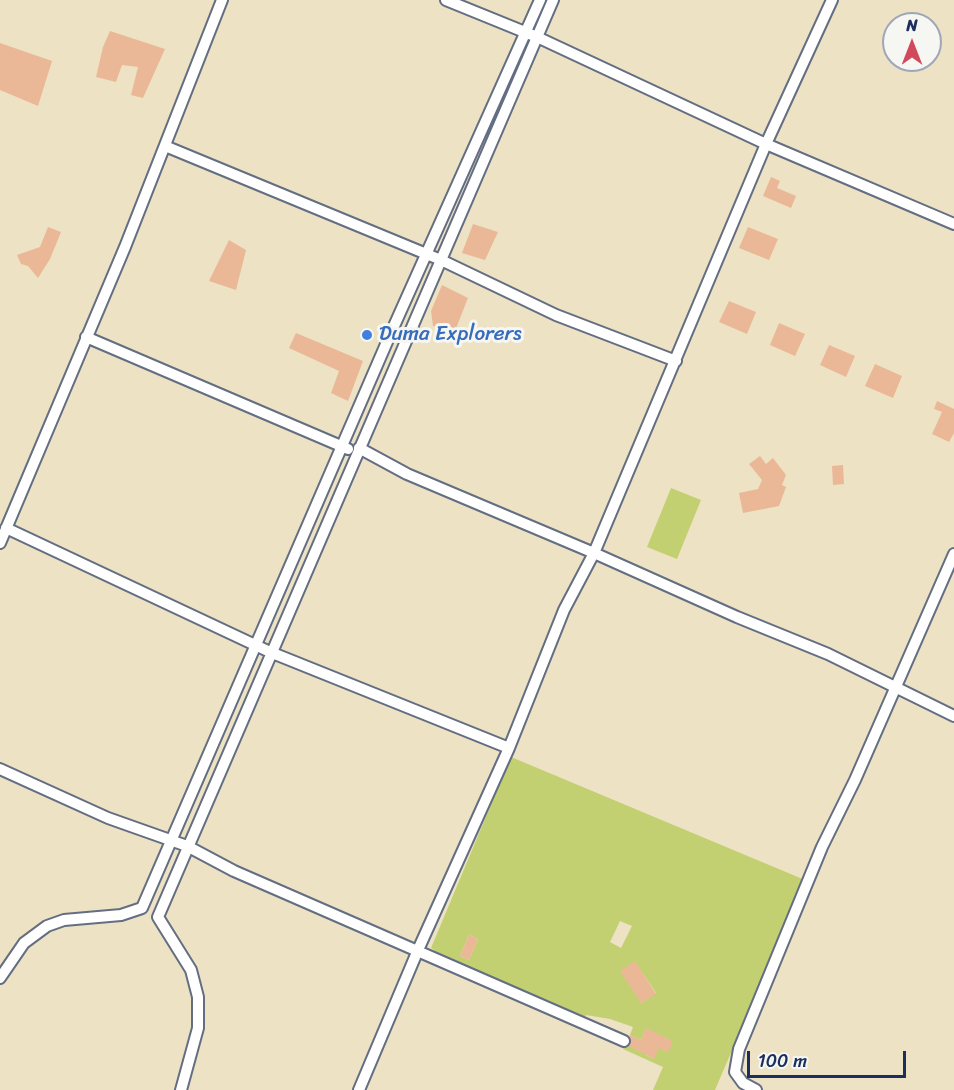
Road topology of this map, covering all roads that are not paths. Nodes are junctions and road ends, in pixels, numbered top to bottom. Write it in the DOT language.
graph roads {
  1 [pos="222,0"];
  2 [pos="446,0"];
  3 [pos="540,0"];
  4 [pos="553,0"];
  5 [pos="832,0"];
  6 [pos="531,35"];
  7 [pos="766,144"];
  8 [pos="165,146"];
  9 [pos="954,224"];
  10 [pos="426,255"];
  11 [pos="441,260"];
  12 [pos="86,337"];
  13 [pos="676,361"];
  14 [pos="342,446"];
  15 [pos="358,450"];
  16 [pos="6,528"];
  17 [pos="0,543"];
  18 [pos="594,553"];
  19 [pos="954,554"];
  20 [pos="256,645"];
  21 [pos="270,652"];
  22 [pos="894,687"];
  23 [pos="954,716"];
  24 [pos="508,748"];
  25 [pos="0,769"];
  26 [pos="172,840"];
  27 [pos="187,846"];
  28 [pos="142,908"];
  29 [pos="158,917"];
  30 [pos="418,950"];
  31 [pos="0,978"];
  32 [pos="624,1041"];
  33 [pos="181,1090"];
  34 [pos="359,1090"];
  35 [pos="756,1090"];
  1 -- 8 [label="street"];
  2 -- 6 [label="street"];
  3 -- 6 [label="street"];
  4 -- 6 [label="street"];
  5 -- 7 [label="street"];
  6 -- 7 [label="street"];
  6 -- 10 [label="street"];
  6 -- 11 [label="street"];
  7 -- 9 [label="street"];
  7 -- 13 [label="street"];
  8 -- 10 [label="street"];
  8 -- 12 [label="street"];
  10 -- 11 [label="street"];
  10 -- 14 [label="street"];
  11 -- 13 [label="street"];
  11 -- 15 [label="street"];
  12 -- 14 [label="street"];
  12 -- 16 [label="street"];
  13 -- 18 [label="street"];
  14 -- 15 [label="street"];
  14 -- 20 [label="street"];
  15 -- 18 [label="street"];
  15 -- 21 [label="street"];
  16 -- 17 [label="street"];
  16 -- 20 [label="street"];
  18 -- 22 [label="street"];
  18 -- 24 [label="street"];
  19 -- 22 [label="street"];
  20 -- 21 [label="street"];
  20 -- 26 [label="street"];
  21 -- 24 [label="street"];
  21 -- 27 [label="street"];
  22 -- 23 [label="street"];
  22 -- 35 [label="street"];
  24 -- 30 [label="street"];
  25 -- 26 [label="street"];
  26 -- 27 [label="street"];
  26 -- 28 [label="street"];
  27 -- 29 [label="street"];
  27 -- 30 [label="street"];
  28 -- 29 [label="street"];
  28 -- 31 [label="street"];
  29 -- 33 [label="street"];
  30 -- 32 [label="street"];
  30 -- 34 [label="street"];
}
